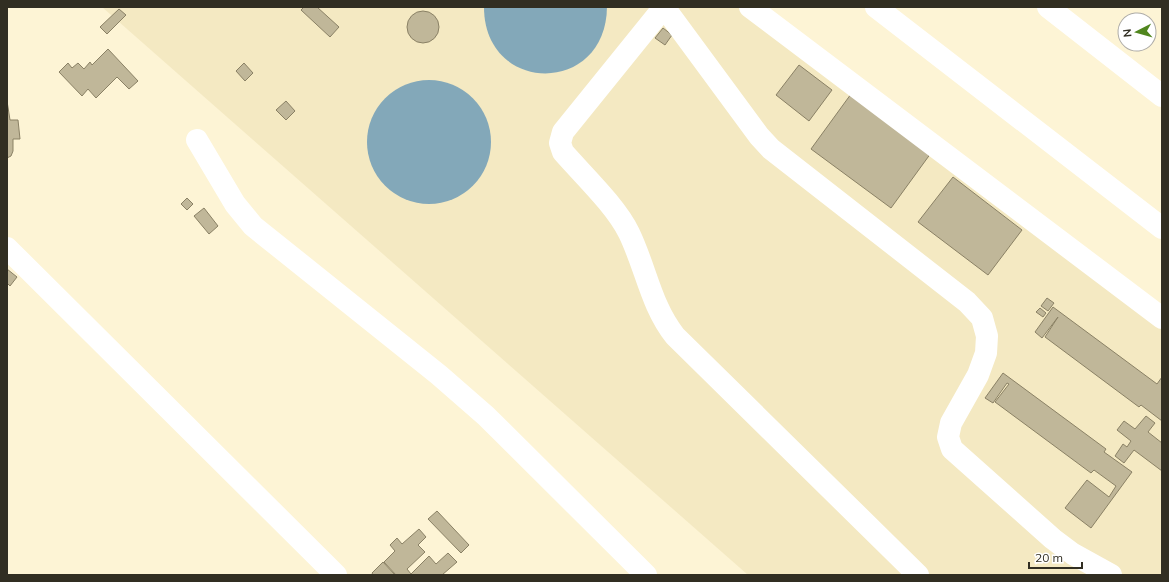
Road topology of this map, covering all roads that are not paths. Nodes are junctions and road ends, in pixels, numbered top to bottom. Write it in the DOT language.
graph roads {
  1 [pos="664,7"];
  2 [pos="750,7"];
  3 [pos="876,7"];
  4 [pos="1048,7"];
  5 [pos="1162,96"];
  6 [pos="197,140"];
  7 [pos="1162,228"];
  8 [pos="7,248"];
  9 [pos="1162,318"];
  10 [pos="336,575"];
  11 [pos="646,575"];
  12 [pos="918,575"];
  13 [pos="1112,575"];
  1 -- 12 [label="lane"];
  1 -- 13 [label="lane"];
  2 -- 9 [label="lane"];
  3 -- 7 [label="lane"];
  4 -- 5 [label="lane"];
  6 -- 11 [label="lane"];
  8 -- 10 [label="lane"];
}
